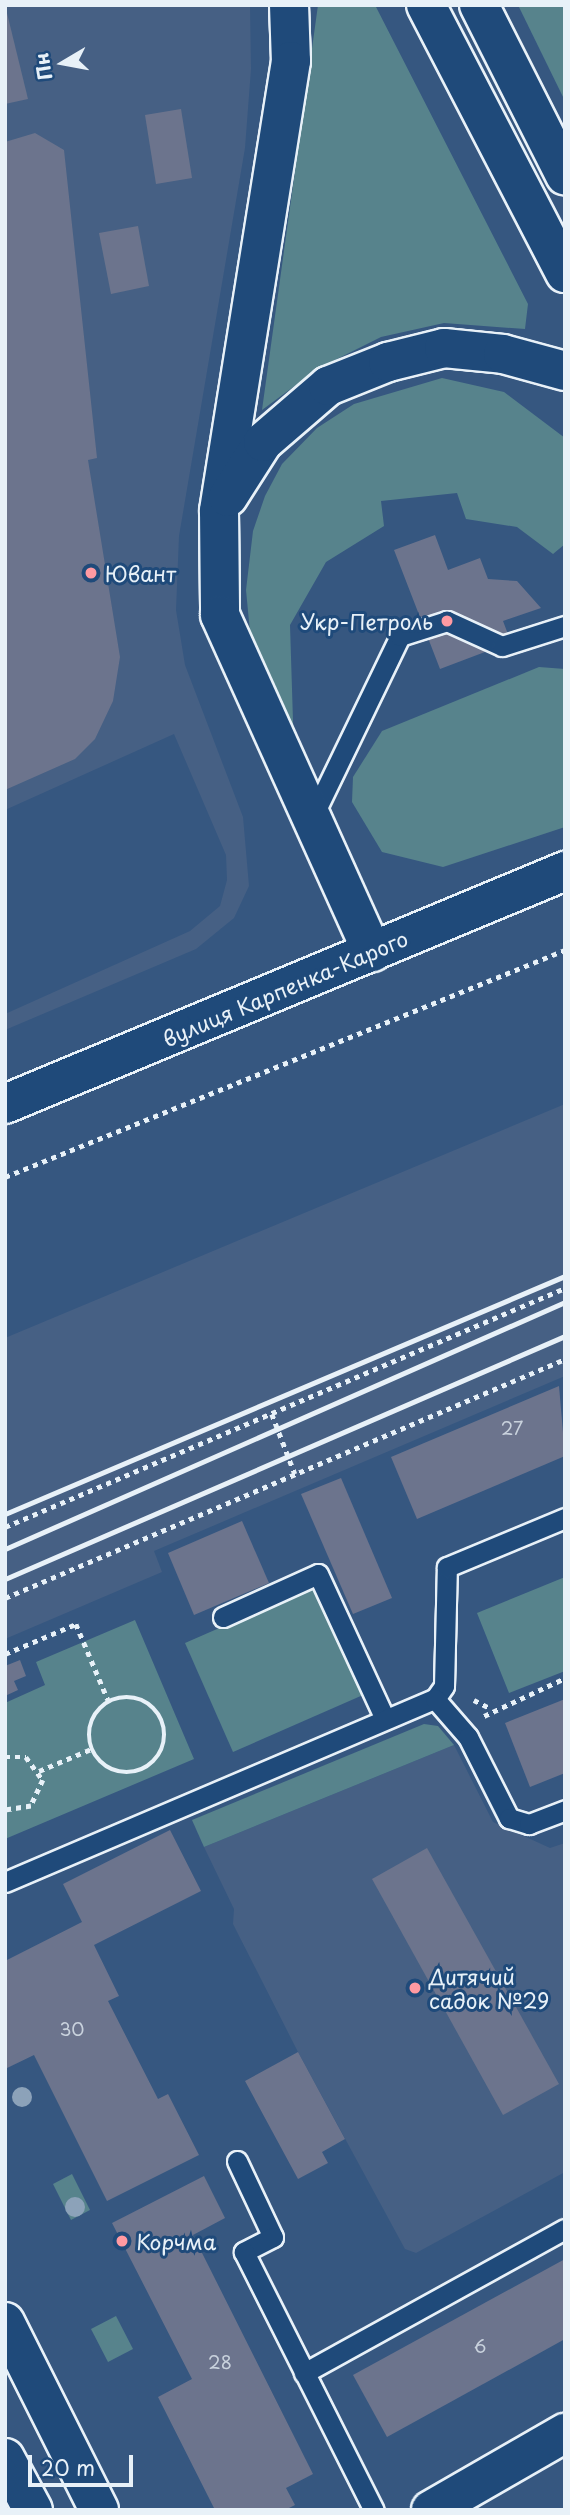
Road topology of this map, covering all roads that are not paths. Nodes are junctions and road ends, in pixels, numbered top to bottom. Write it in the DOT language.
graph roads {
  1 [pos="289,5"];
  2 [pos="426,5"];
  3 [pos="480,5"];
  4 [pos="565,175"];
  5 [pos="565,273"];
  6 [pos="565,371"];
  7 [pos="219,511"];
  8 [pos="565,626"];
  9 [pos="311,821"];
  10 [pos="565,871"];
  11 [pos="372,952"];
  12 [pos="5,1104"];
  13 [pos="565,1518"];
  14 [pos="223,1617"];
  15 [pos="435,1699"];
  16 [pos="385,1719"];
  17 [pos="565,1810"];
  18 [pos="5,1882"];
  19 [pos="237,2161"];
  20 [pos="565,2229"];
  21 [pos="5,2322"];
  22 [pos="304,2373"];
  23 [pos="565,2433"];
  24 [pos="5,2458"];
  25 [pos="33,2510"];
  26 [pos="99,2510"];
  27 [pos="374,2510"];
  28 [pos="430,2510"];
  1 -- 7 [label="main road"];
  2 -- 5 [label="main road"];
  3 -- 4 [label="main road"];
  6 -- 7 [label="main road"];
  7 -- 9 [label="main road"];
  8 -- 9 [label="lane"];
  9 -- 11 [label="main road"];
  10 -- 11 [label="main road, вулиця Карпенка-Карого"];
  11 -- 12 [label="main road, вулиця Карпенка-Карого"];
  13 -- 15 [label="lane"];
  14 -- 16 [label="lane"];
  15 -- 16 [label="lane"];
  15 -- 17 [label="lane"];
  16 -- 18 [label="lane"];
  19 -- 22 [label="lane"];
  20 -- 22 [label="lane"];
  21 -- 26 [label="main road"];
  22 -- 27 [label="lane"];
  23 -- 28 [label="main road"];
  24 -- 25 [label="main road"];
}
